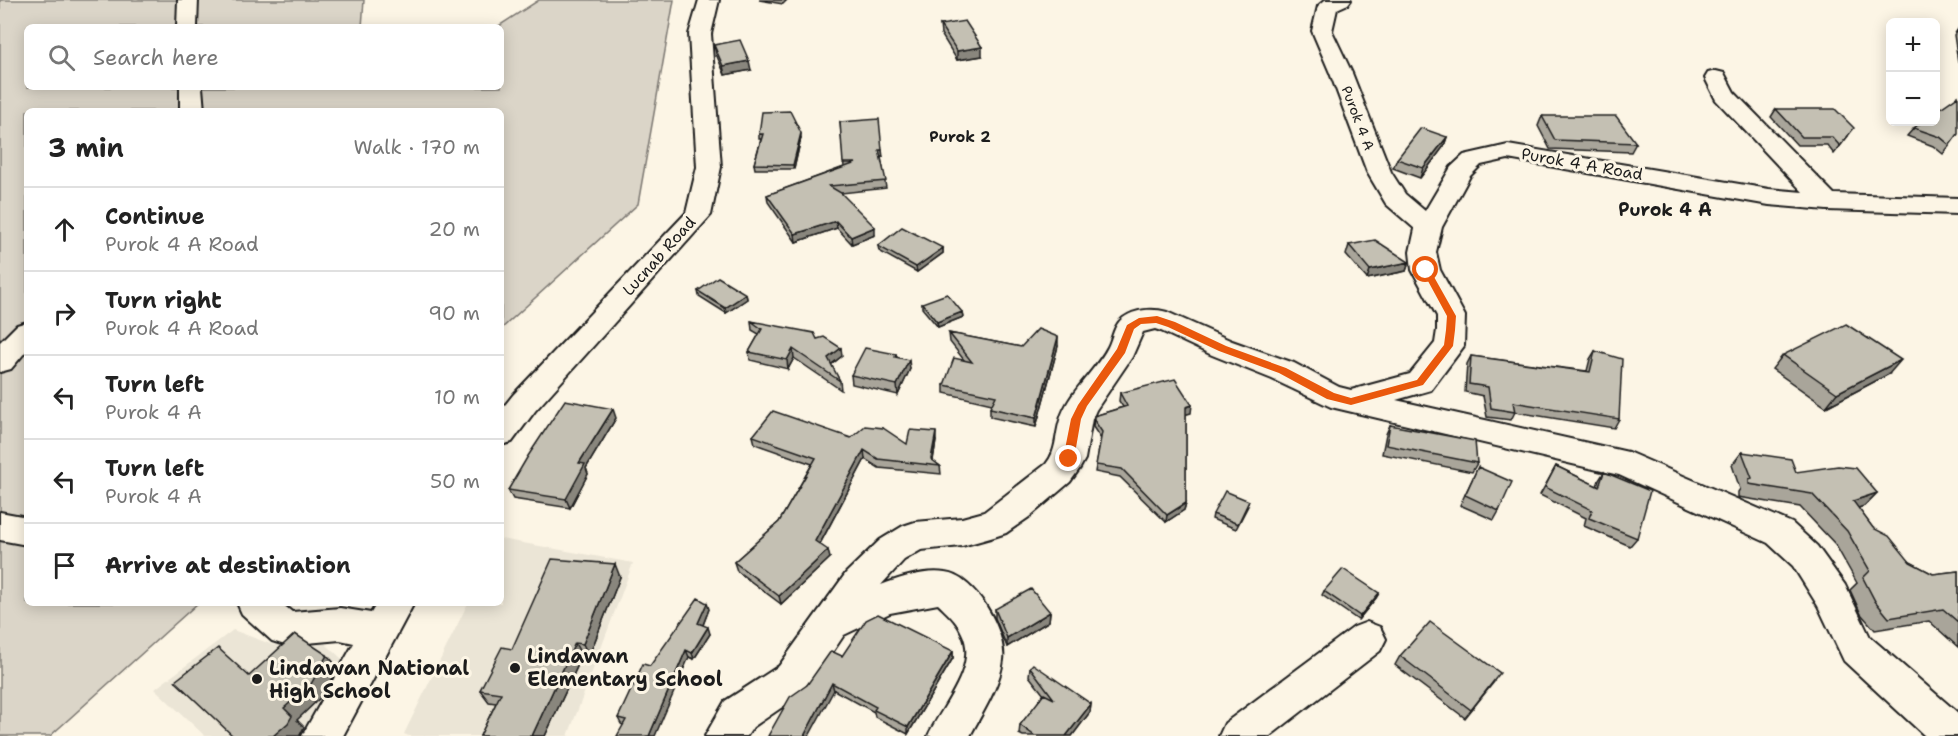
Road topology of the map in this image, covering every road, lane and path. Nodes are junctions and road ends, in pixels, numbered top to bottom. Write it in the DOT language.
graph roads {
  1 [pos="188,0"];
  2 [pos="709,0"];
  3 [pos="1341,0"];
  4 [pos="187,24"];
  5 [pos="1716,78"];
  6 [pos="191,90"];
  7 [pos="192,108"];
  8 [pos="1827,202"];
  9 [pos="1958,206"];
  10 [pos="1429,227"];
  11 [pos="24,335"];
  12 [pos="0,361"];
  13 [pos="1351,401"];
  14 [pos="504,429"];
  15 [pos="0,526"];
  16 [pos="24,530"];
  17 [pos="258,606"];
  18 [pos="388,617"];
  19 [pos="831,625"];
  20 [pos="1367,639"];
  21 [pos="322,736"];
  22 [pos="725,736"];
  23 [pos="948,736"];
  24 [pos="1239,736"];
  25 [pos="1955,736"];
  1 -- 4 [label="street"];
  2 -- 14 [label="street, Lucnab Road"];
  3 -- 10 [label="street, Purok 4 A"];
  5 -- 8 [label="street"];
  6 -- 7 [label="street"];
  8 -- 9 [label="street, Purok 4 A Road"];
  8 -- 10 [label="street, Purok 4 A Road"];
  10 -- 13 [label="street, Purok 4 A Road"];
  11 -- 12 [label="street"];
  13 -- 19 [label="street"];
  13 -- 25 [label="street"];
  15 -- 16 [label="street"];
  17 -- 18 [label="street"];
  18 -- 21 [label="street"];
  19 -- 22 [label="street"];
  19 -- 23 [label="street"];
  20 -- 24 [label="street"];
}
